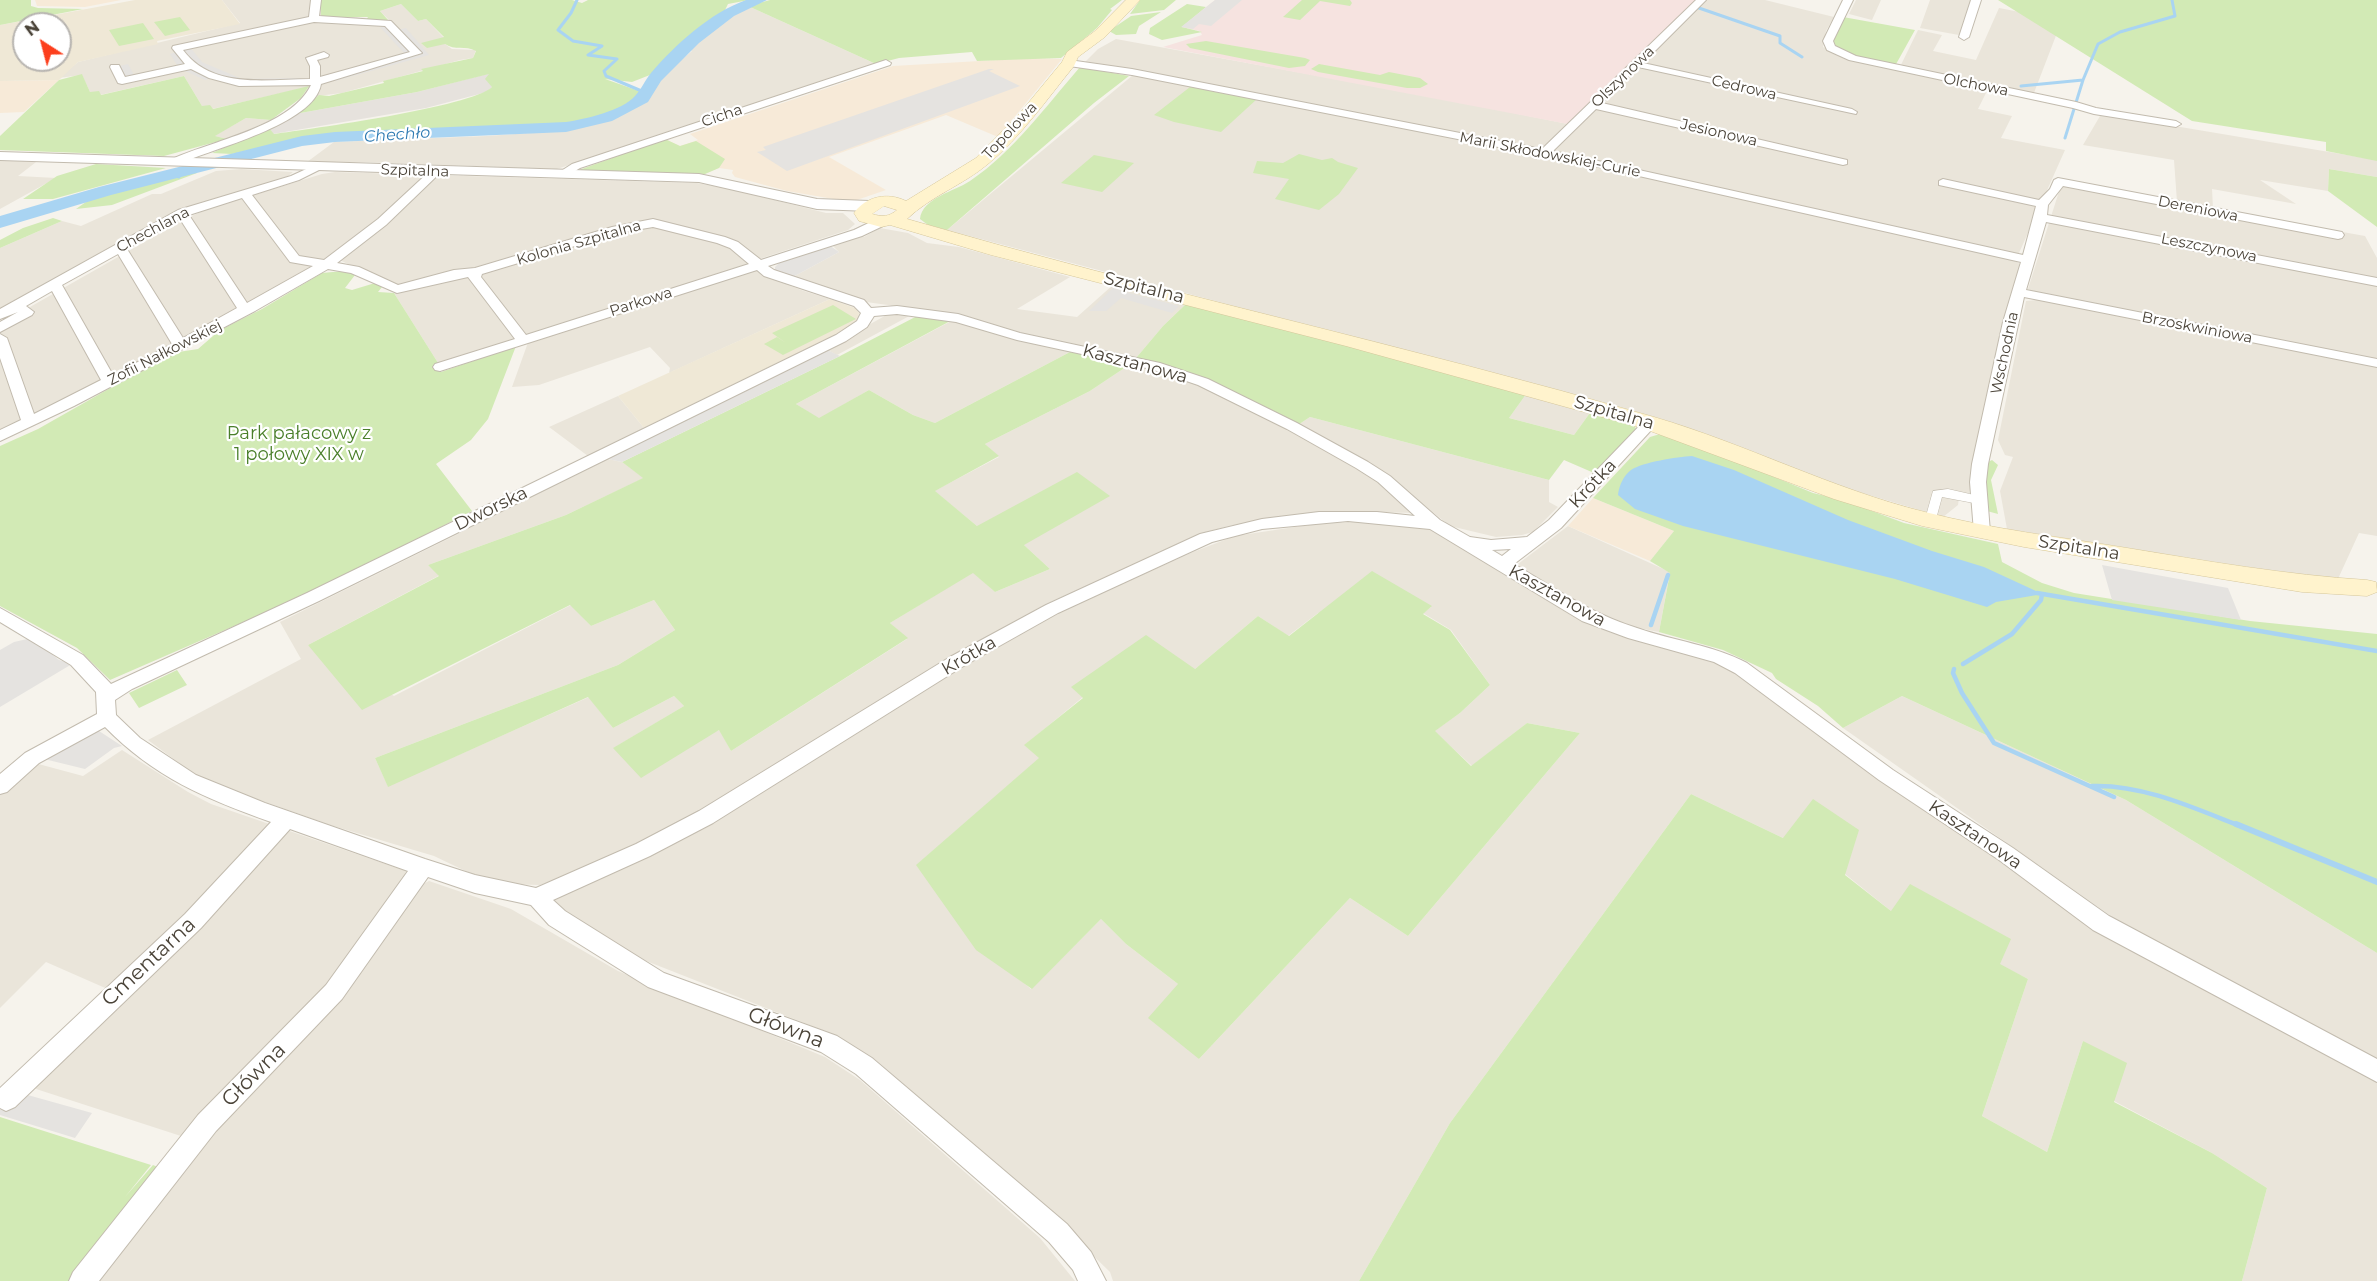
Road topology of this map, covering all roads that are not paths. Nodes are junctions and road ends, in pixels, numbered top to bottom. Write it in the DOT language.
graph roads {
  1 [pos="316,0"];
  2 [pos="1132,0"];
  3 [pos="1701,0"];
  4 [pos="1848,0"];
  5 [pos="1976,0"];
  6 [pos="314,19"];
  7 [pos="1964,37"];
  8 [pos="324,55"];
  9 [pos="886,63"];
  10 [pos="1069,63"];
  11 [pos="1636,64"];
  12 [pos="191,66"];
  13 [pos="115,67"];
  14 [pos="315,82"];
  15 [pos="1594,105"];
  16 [pos="1852,112"];
  17 [pos="2176,123"];
  18 [pos="1545,153"];
  19 [pos="0,156"];
  20 [pos="174,162"];
  21 [pos="1843,162"];
  22 [pos="315,168"];
  23 [pos="436,171"];
  24 [pos="561,175"];
  25 [pos="2058,182"];
  26 [pos="1943,183"];
  27 [pos="244,192"];
  28 [pos="2042,210"];
  29 [pos="182,213"];
  30 [pos="884,213"];
  31 [pos="2338,235"];
  32 [pos="120,247"];
  33 [pos="2028,260"];
  34 [pos="327,264"];
  35 [pos="758,264"];
  36 [pos="476,272"];
  37 [pos="2377,282"];
  38 [pos="55,284"];
  39 [pos="2018,292"];
  40 [pos="16,305"];
  41 [pos="250,309"];
  42 [pos="868,312"];
  43 [pos="0,315"];
  44 [pos="0,328"];
  45 [pos="0,338"];
  46 [pos="523,340"];
  47 [pos="180,345"];
  48 [pos="2377,363"];
  49 [pos="440,367"];
  50 [pos="109,381"];
  51 [pos="29,422"];
  52 [pos="1650,423"];
  53 [pos="0,436"];
  54 [pos="1979,500"];
  55 [pos="1932,516"];
  56 [pos="1434,524"];
  57 [pos="1982,532"];
  58 [pos="1465,541"];
  59 [pos="1532,541"];
  60 [pos="1503,544"];
  61 [pos="1494,561"];
  62 [pos="2374,595"];
  63 [pos="0,614"];
  64 [pos="106,707"];
  65 [pos="0,786"];
  66 [pos="286,819"];
  67 [pos="423,867"];
  68 [pos="537,897"];
  69 [pos="2377,1071"];
  70 [pos="6,1099"];
  71 [pos="82,1281"];
  72 [pos="1093,1281"];
  1 -- 6 [label="street"];
  2 -- 10 [label="main road, Topolowa"];
  3 -- 11 [label="street, Olszynowa"];
  4 -- 17 [label="street, Olchowa"];
  5 -- 7 [label="street"];
  6 -- 12 [label="street"];
  6 -- 14 [label="street"];
  8 -- 14 [label="street"];
  9 -- 24 [label="street, Cicha"];
  10 -- 18 [label="street, Marii Skłodowskiej-Curie"];
  10 -- 30 [label="main road, Topolowa"];
  11 -- 15 [label="street, Olszynowa"];
  11 -- 16 [label="street, Cedrowa"];
  12 -- 13 [label="street"];
  12 -- 14 [label="street"];
  14 -- 20 [label="street"];
  15 -- 18 [label="street, Olszynowa"];
  15 -- 21 [label="street, Jesionowa"];
  18 -- 33 [label="street, Marii Skłodowskiej-Curie"];
  19 -- 20 [label="street, Szpitalna"];
  20 -- 22 [label="street, Szpitalna"];
  22 -- 23 [label="street, Szpitalna"];
  22 -- 27 [label="street, Chechlana"];
  23 -- 24 [label="street, Szpitalna"];
  23 -- 34 [label="street, Zofii Nałkowskiej"];
  24 -- 30 [label="street, Szpitalna"];
  25 -- 28 [label="street, Wschodnia"];
  25 -- 31 [label="street, Dereniowa"];
  26 -- 28 [label="street"];
  27 -- 29 [label="street, Chechlana"];
  27 -- 34 [label="street"];
  28 -- 33 [label="street, Wschodnia"];
  28 -- 37 [label="street, Leszczynowa"];
  29 -- 32 [label="street, Chechlana"];
  29 -- 41 [label="street"];
  30 -- 35 [label="street, Parkowa"];
  30 -- 52 [label="main road, Szpitalna"];
  32 -- 38 [label="street, Chechlana"];
  32 -- 47 [label="street"];
  33 -- 39 [label="street, Wschodnia"];
  34 -- 36 [label="street"];
  34 -- 41 [label="street, Zofii Nałkowskiej"];
  35 -- 36 [label="street, Kolonia Szpitalna"];
  35 -- 42 [label="street"];
  35 -- 46 [label="street, Parkowa"];
  36 -- 46 [label="street"];
  38 -- 40 [label="street, Chechlana"];
  38 -- 50 [label="street"];
  39 -- 48 [label="street, Brzoskwiniowa"];
  39 -- 54 [label="street, Wschodnia"];
  40 -- 43 [label="street, Chechlana"];
  40 -- 44 [label="street"];
  41 -- 47 [label="street, Zofii Nałkowskiej"];
  42 -- 56 [label="street, Kasztanowa"];
  42 -- 64 [label="street, Dworska"];
  45 -- 51 [label="street"];
  46 -- 49 [label="street, Parkowa"];
  47 -- 50 [label="street, Zofii Nałkowskiej"];
  50 -- 51 [label="street, Zofii Nałkowskiej"];
  51 -- 53 [label="street, Zofii Nałkowskiej"];
  52 -- 57 [label="main road, Szpitalna"];
  52 -- 59 [label="street, Krótka"];
  54 -- 55 [label="street"];
  54 -- 57 [label="street, Wschodnia"];
  56 -- 58 [label="street, Kasztanowa"];
  56 -- 68 [label="street, Krótka"];
  57 -- 62 [label="main road, Szpitalna"];
  58 -- 60 [label="street"];
  58 -- 61 [label="street, Kasztanowa"];
  59 -- 60 [label="street"];
  59 -- 61 [label="street, Krótka"];
  60 -- 61 [label="street"];
  61 -- 69 [label="street, Kasztanowa"];
  63 -- 64 [label="street"];
  64 -- 65 [label="street, Dworska"];
  64 -- 66 [label="street"];
  66 -- 67 [label="street"];
  66 -- 70 [label="street, Cmentarna"];
  67 -- 68 [label="street"];
  67 -- 71 [label="street, Główna"];
  68 -- 72 [label="street, Główna"];
}
